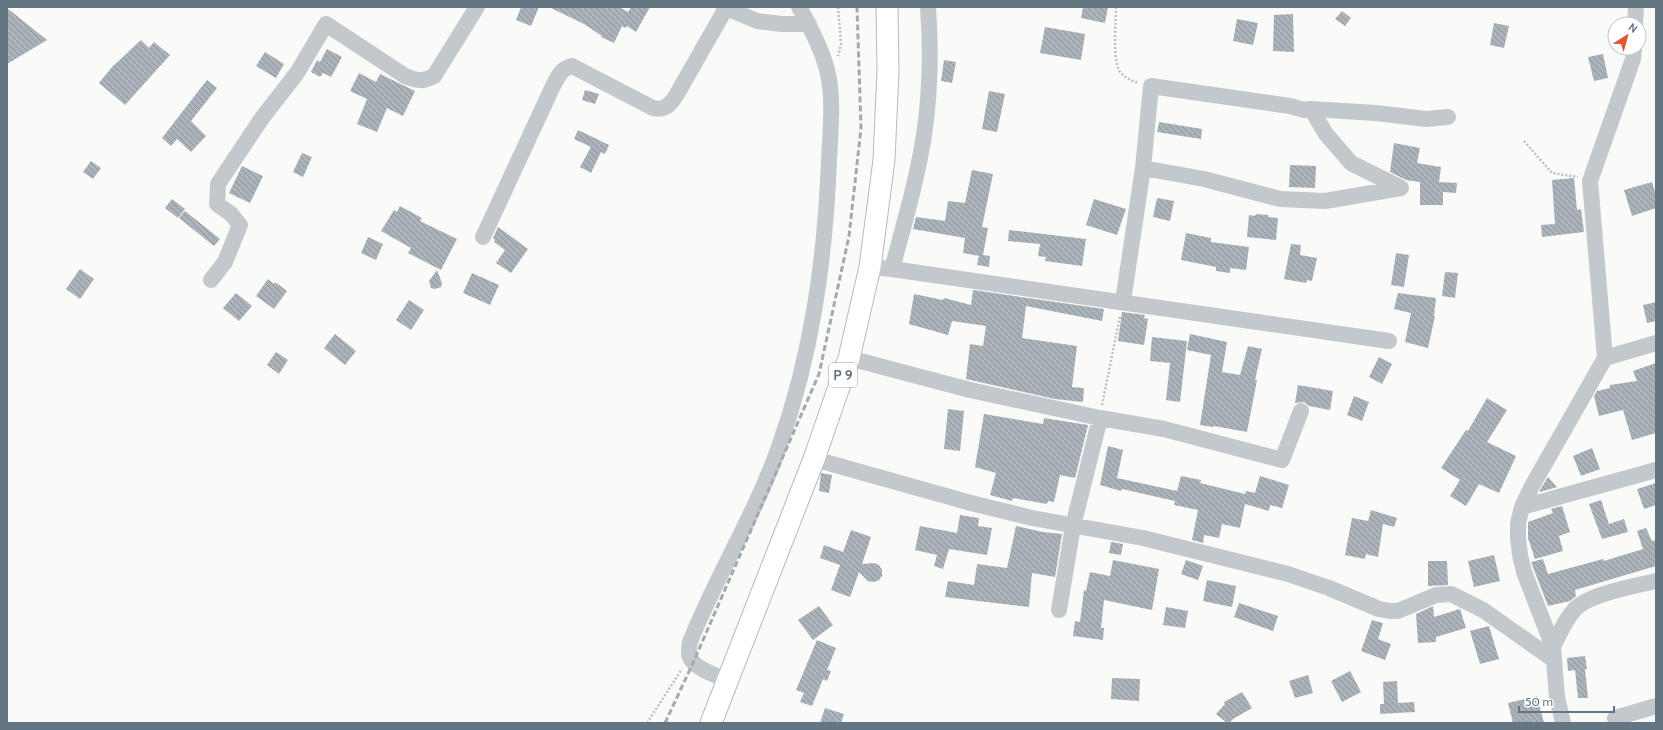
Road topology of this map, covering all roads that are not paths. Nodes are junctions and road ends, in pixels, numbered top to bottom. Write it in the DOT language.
graph roads {
  1 [pos="477,7"];
  2 [pos="725,7"];
  3 [pos="799,7"];
  4 [pos="886,7"];
  5 [pos="928,7"];
  6 [pos="809,24"];
  7 [pos="1633,56"];
  8 [pos="1311,109"];
  9 [pos="1448,117"];
  10 [pos="1143,168"];
  11 [pos="483,237"];
  12 [pos="870,267"];
  13 [pos="892,269"];
  14 [pos="211,280"];
  15 [pos="1123,301"];
  16 [pos="1389,341"];
  17 [pos="1656,343"];
  18 [pos="849,358"];
  19 [pos="1605,358"];
  20 [pos="1301,411"];
  21 [pos="1100,418"];
  22 [pos="814,459"];
  23 [pos="1656,470"];
  24 [pos="1522,507"];
  25 [pos="1074,526"];
  26 [pos="1656,581"];
  27 [pos="1059,610"];
  28 [pos="1553,654"];
  29 [pos="727,680"];
  30 [pos="1656,706"];
  31 [pos="1615,718"];
  32 [pos="711,723"];
  33 [pos="1563,723"];
  1 -- 14 [label="street"];
  2 -- 6 [label="street"];
  2 -- 11 [label="street"];
  3 -- 6 [label="street"];
  4 -- 12 [label="main road, P 9"];
  5 -- 13 [label="street"];
  6 -- 29 [label="street"];
  7 -- 19 [label="street"];
  8 -- 9 [label="street"];
  8 -- 10 [label="street"];
  8 -- 10 [label="street"];
  10 -- 15 [label="street"];
  12 -- 13 [label="street"];
  12 -- 18 [label="main road, P 9"];
  13 -- 15 [label="street"];
  15 -- 16 [label="street"];
  17 -- 19 [label="street"];
  18 -- 21 [label="street"];
  18 -- 22 [label="main road, P 9"];
  19 -- 24 [label="street"];
  20 -- 21 [label="street"];
  21 -- 25 [label="street"];
  22 -- 25 [label="street"];
  22 -- 29 [label="main road, P 9"];
  23 -- 24 [label="street"];
  24 -- 28 [label="street"];
  25 -- 27 [label="street"];
  25 -- 28 [label="street"];
  26 -- 28 [label="street"];
  28 -- 33 [label="street"];
  29 -- 32 [label="main road, P 9"];
  30 -- 31 [label="street"];
}
